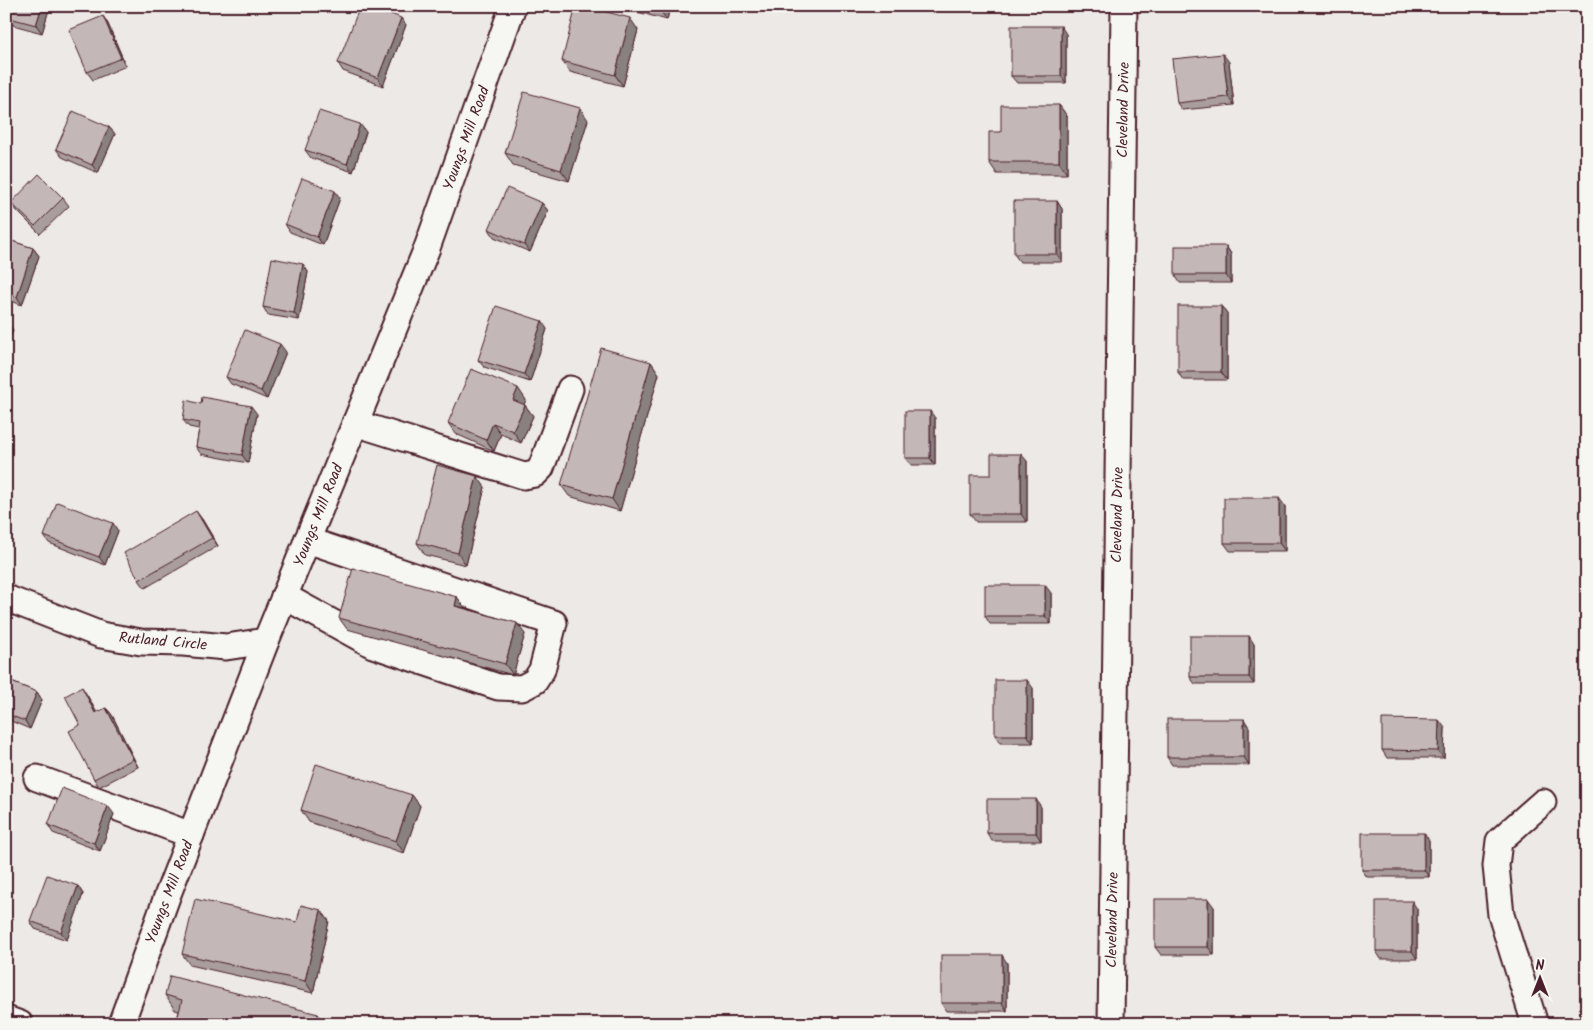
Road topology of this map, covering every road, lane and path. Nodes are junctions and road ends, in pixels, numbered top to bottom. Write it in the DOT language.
graph roads {
  1 [pos="513,6"];
  2 [pos="1124,6"];
  3 [pos="570,389"];
  4 [pos="355,423"];
  5 [pos="308,540"];
  6 [pos="284,596"];
  7 [pos="6,598"];
  8 [pos="266,641"];
  9 [pos="37,778"];
  10 [pos="1543,802"];
  11 [pos="191,835"];
  12 [pos="6,1019"];
  13 [pos="20,1024"];
  14 [pos="121,1024"];
  15 [pos="1111,1024"];
  16 [pos="1535,1024"];
  1 -- 4 [label="street, Youngs Mill Road"];
  2 -- 15 [label="street, Cleveland Drive"];
  3 -- 4 [label="street"];
  4 -- 5 [label="street, Youngs Mill Road"];
  5 -- 6 [label="street, Youngs Mill Road"];
  5 -- 6 [label="street"];
  6 -- 8 [label="street, Youngs Mill Road"];
  7 -- 8 [label="street, Rutland Circle"];
  8 -- 11 [label="street, Youngs Mill Road"];
  9 -- 11 [label="street"];
  10 -- 16 [label="street"];
  11 -- 14 [label="street, Youngs Mill Road"];
  12 -- 13 [label="street"];
}
